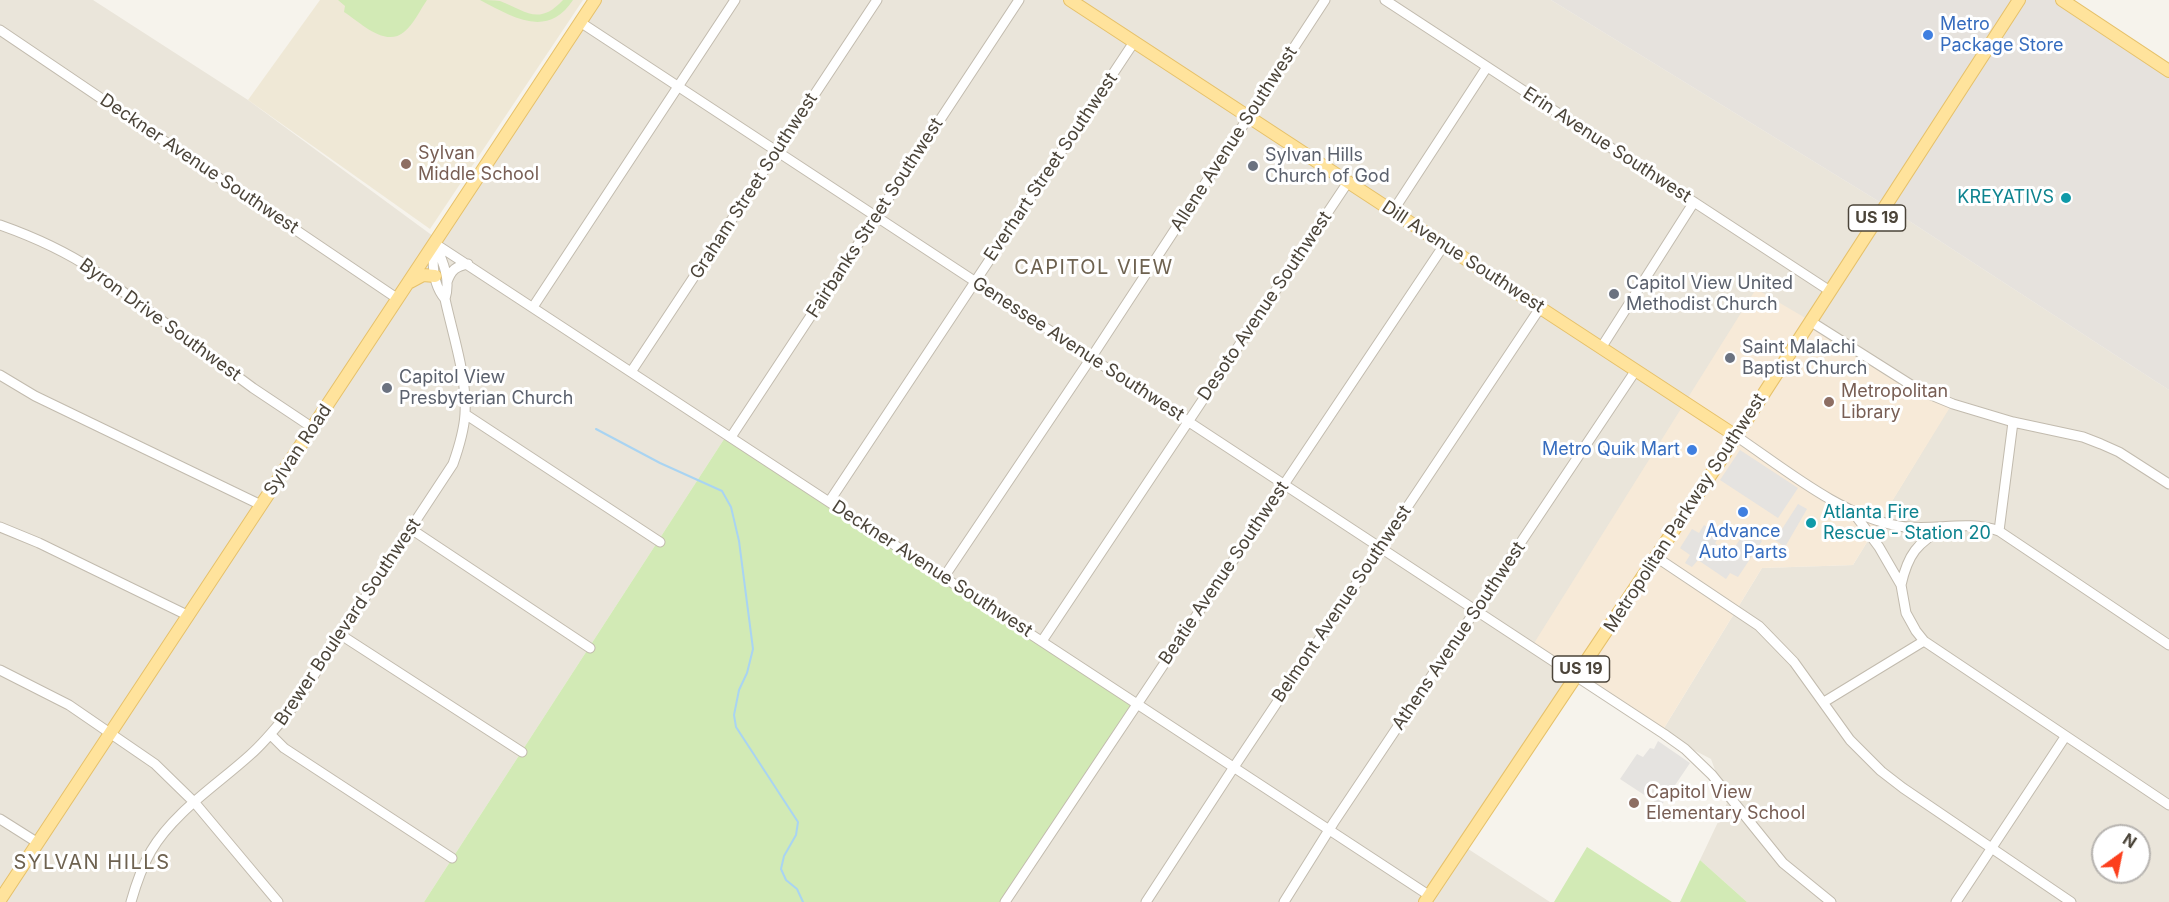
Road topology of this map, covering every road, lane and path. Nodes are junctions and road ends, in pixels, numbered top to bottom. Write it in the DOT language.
graph roads {
  1 [pos="595,0"];
  2 [pos="735,0"];
  3 [pos="877,0"];
  4 [pos="1019,0"];
  5 [pos="1070,0"];
  6 [pos="1385,0"];
  7 [pos="2019,0"];
  8 [pos="2062,0"];
  9 [pos="1320,2"];
  10 [pos="580,22"];
  11 [pos="0,30"];
  12 [pos="1134,42"];
  13 [pos="1487,67"];
  14 [pos="2169,71"];
  15 [pos="678,86"];
  16 [pos="1249,117"];
  17 [pos="777,152"];
  18 [pos="1348,182"];
  19 [pos="1694,202"];
  20 [pos="1393,211"];
  21 [pos="876,216"];
  22 [pos="0,225"];
  23 [pos="435,243"];
  24 [pos="1444,245"];
  25 [pos="468,264"];
  26 [pos="435,276"];
  27 [pos="975,281"];
  28 [pos="409,282"];
  29 [pos="447,282"];
  30 [pos="1830,291"];
  31 [pos="398,299"];
  32 [pos="445,299"];
  33 [pos="534,307"];
  34 [pos="1540,308"];
  35 [pos="1810,321"];
  36 [pos="1601,348"];
  37 [pos="1091,358"];
  38 [pos="1636,370"];
  39 [pos="631,372"];
  40 [pos="0,375"];
  41 [pos="465,414"];
  42 [pos="1188,422"];
  43 [pos="2013,422"];
  44 [pos="313,428"];
  45 [pos="1736,436"];
  46 [pos="731,437"];
  47 [pos="1284,484"];
  48 [pos="2169,484"];
  49 [pos="829,502"];
  50 [pos="261,505"];
  51 [pos="1853,512"];
  52 [pos="1947,526"];
  53 [pos="0,527"];
  54 [pos="411,529"];
  55 [pos="1999,531"];
  56 [pos="660,542"];
  57 [pos="1380,547"];
  58 [pos="1656,557"];
  59 [pos="944,577"];
  60 [pos="1901,585"];
  61 [pos="1476,610"];
  62 [pos="189,616"];
  63 [pos="341,634"];
  64 [pos="1042,640"];
  65 [pos="1924,641"];
  66 [pos="2169,645"];
  67 [pos="590,648"];
  68 [pos="0,670"];
  69 [pos="1577,676"];
  70 [pos="1824,702"];
  71 [pos="1137,703"];
  72 [pos="111,733"];
  73 [pos="271,735"];
  74 [pos="2066,737"];
  75 [pos="522,752"];
  76 [pos="1234,767"];
  77 [pos="195,802"];
  78 [pos="2169,805"];
  79 [pos="0,819"];
  80 [pos="1330,830"];
  81 [pos="38,843"];
  82 [pos="1991,849"];
  83 [pos="452,858"];
  84 [pos="1428,899"];
  85 [pos="0,900"];
  86 [pos="131,902"];
  87 [pos="278,902"];
  88 [pos="1005,902"];
  89 [pos="1146,902"];
  90 [pos="1284,902"];
  91 [pos="1831,902"];
  92 [pos="1956,902"];
  93 [pos="2071,902"];
  1 -- 10 [label="main road, Sylvan Road"];
  2 -- 15 [label="street"];
  3 -- 17 [label="street, Graham Street Southwest"];
  4 -- 21 [label="street, Fairbanks Street Southwest"];
  5 -- 12 [label="main road, Dill Avenue Southwest"];
  6 -- 13 [label="street, Erin Avenue Southwest"];
  7 -- 30 [label="main road, Metropolitan Parkway Southwest / US 19"];
  8 -- 14 [label="main road"];
  9 -- 16 [label="street, Allene Avenue Southwest"];
  10 -- 15 [label="street, Genessee Avenue Southwest"];
  10 -- 23 [label="main road, Sylvan Road"];
  11 -- 31 [label="street, Deckner Avenue Southwest"];
  12 -- 16 [label="main road, Dill Avenue Southwest"];
  12 -- 27 [label="street, Everhart Street Southwest"];
  13 -- 19 [label="street, Erin Avenue Southwest"];
  13 -- 20 [label="street"];
  15 -- 17 [label="street, Genessee Avenue Southwest"];
  15 -- 33 [label="street"];
  16 -- 18 [label="main road, Dill Avenue Southwest"];
  16 -- 37 [label="street, Allene Avenue Southwest"];
  17 -- 21 [label="street, Genessee Avenue Southwest"];
  17 -- 39 [label="street, Graham Street Southwest"];
  18 -- 20 [label="main road, Dill Avenue Southwest"];
  18 -- 42 [label="street, Desoto Avenue Southwest"];
  19 -- 30 [label="street, Erin Avenue Southwest"];
  19 -- 36 [label="street"];
  20 -- 24 [label="main road, Dill Avenue Southwest"];
  21 -- 27 [label="street, Genessee Avenue Southwest"];
  21 -- 46 [label="street, Fairbanks Street Southwest"];
  22 -- 44 [label="street, Byron Drive Southwest"];
  23 -- 25 [label="street, Deckner Avenue Southwest"];
  23 -- 26 [label="street, Brewer Boulevard Southwest"];
  23 -- 28 [label="main road, Sylvan Road"];
  23 -- 29 [label="street, Brewer Boulevard Southwest"];
  24 -- 34 [label="main road, Dill Avenue Southwest"];
  24 -- 47 [label="street, Beatie Avenue Southwest"];
  25 -- 29 [label="street"];
  25 -- 33 [label="street, Deckner Avenue Southwest"];
  26 -- 28 [label="main road"];
  26 -- 32 [label="street, Brewer Boulevard Southwest"];
  27 -- 37 [label="street, Genessee Avenue Southwest"];
  27 -- 49 [label="street, Everhart Street Southwest"];
  28 -- 31 [label="main road, Sylvan Road"];
  29 -- 32 [label="street, Brewer Boulevard Southwest"];
  30 -- 35 [label="main road, Metropolitan Parkway Southwest / US 19"];
  31 -- 44 [label="main road, Sylvan Road"];
  32 -- 41 [label="street, Brewer Boulevard Southwest"];
  33 -- 39 [label="street, Deckner Avenue Southwest"];
  34 -- 36 [label="main road, Dill Avenue Southwest"];
  34 -- 57 [label="street, Belmont Avenue Southwest"];
  35 -- 43 [label="street"];
  35 -- 45 [label="main road, Metropolitan Parkway Southwest / US 19"];
  36 -- 38 [label="main road, Dill Avenue Southwest"];
  37 -- 42 [label="street, Genessee Avenue Southwest"];
  37 -- 59 [label="street, Allene Avenue Southwest"];
  38 -- 45 [label="main road, Dill Avenue Southwest"];
  38 -- 61 [label="street, Athens Avenue Southwest"];
  39 -- 46 [label="street, Deckner Avenue Southwest"];
  40 -- 50 [label="street"];
  41 -- 54 [label="street, Brewer Boulevard Southwest"];
  41 -- 56 [label="street"];
  42 -- 47 [label="street, Genessee Avenue Southwest"];
  42 -- 64 [label="street, Desoto Avenue Southwest"];
  43 -- 48 [label="street"];
  43 -- 55 [label="street"];
  44 -- 50 [label="main road, Sylvan Road"];
  45 -- 51 [label="street"];
  45 -- 58 [label="main road, Metropolitan Parkway Southwest / US 19"];
  46 -- 49 [label="street, Deckner Avenue Southwest"];
  47 -- 57 [label="street, Genessee Avenue Southwest"];
  47 -- 71 [label="street, Beatie Avenue Southwest"];
  49 -- 59 [label="street, Deckner Avenue Southwest"];
  50 -- 62 [label="main road, Sylvan Road"];
  51 -- 52 [label="street"];
  51 -- 60 [label="street"];
  52 -- 55 [label="street"];
  52 -- 60 [label="street"];
  53 -- 62 [label="street"];
  54 -- 63 [label="street, Brewer Boulevard Southwest"];
  54 -- 67 [label="street"];
  55 -- 66 [label="street"];
  57 -- 61 [label="street, Genessee Avenue Southwest"];
  57 -- 76 [label="street, Belmont Avenue Southwest"];
  58 -- 69 [label="main road, Metropolitan Parkway Southwest / US 19"];
  58 -- 70 [label="street"];
  59 -- 64 [label="street, Deckner Avenue Southwest"];
  60 -- 65 [label="street"];
  61 -- 69 [label="street, Genessee Avenue Southwest"];
  61 -- 80 [label="street, Athens Avenue Southwest"];
  62 -- 72 [label="main road, Sylvan Road"];
  63 -- 73 [label="street, Brewer Boulevard Southwest"];
  63 -- 75 [label="street"];
  64 -- 71 [label="street, Deckner Avenue Southwest"];
  65 -- 70 [label="street"];
  65 -- 74 [label="street"];
  68 -- 72 [label="street"];
  69 -- 84 [label="main road, Metropolitan Parkway Southwest / US 19"];
  69 -- 91 [label="street, Genessee Avenue Southwest"];
  70 -- 82 [label="street"];
  71 -- 76 [label="street, Deckner Avenue Southwest"];
  71 -- 88 [label="street, Beatie Avenue Southwest"];
  72 -- 77 [label="street"];
  72 -- 81 [label="main road, Sylvan Road"];
  73 -- 77 [label="street, Brewer Boulevard Southwest"];
  73 -- 83 [label="street"];
  74 -- 78 [label="street"];
  74 -- 82 [label="street"];
  76 -- 80 [label="street, Deckner Avenue Southwest"];
  76 -- 89 [label="street, Belmont Avenue Southwest"];
  77 -- 86 [label="street, Brewer Boulevard Southwest"];
  77 -- 87 [label="street"];
  79 -- 81 [label="street"];
  80 -- 84 [label="street, Deckner Avenue Southwest"];
  80 -- 90 [label="street, Athens Avenue Southwest"];
  81 -- 85 [label="main road, Sylvan Road"];
  82 -- 92 [label="street"];
  82 -- 93 [label="street"];
}
